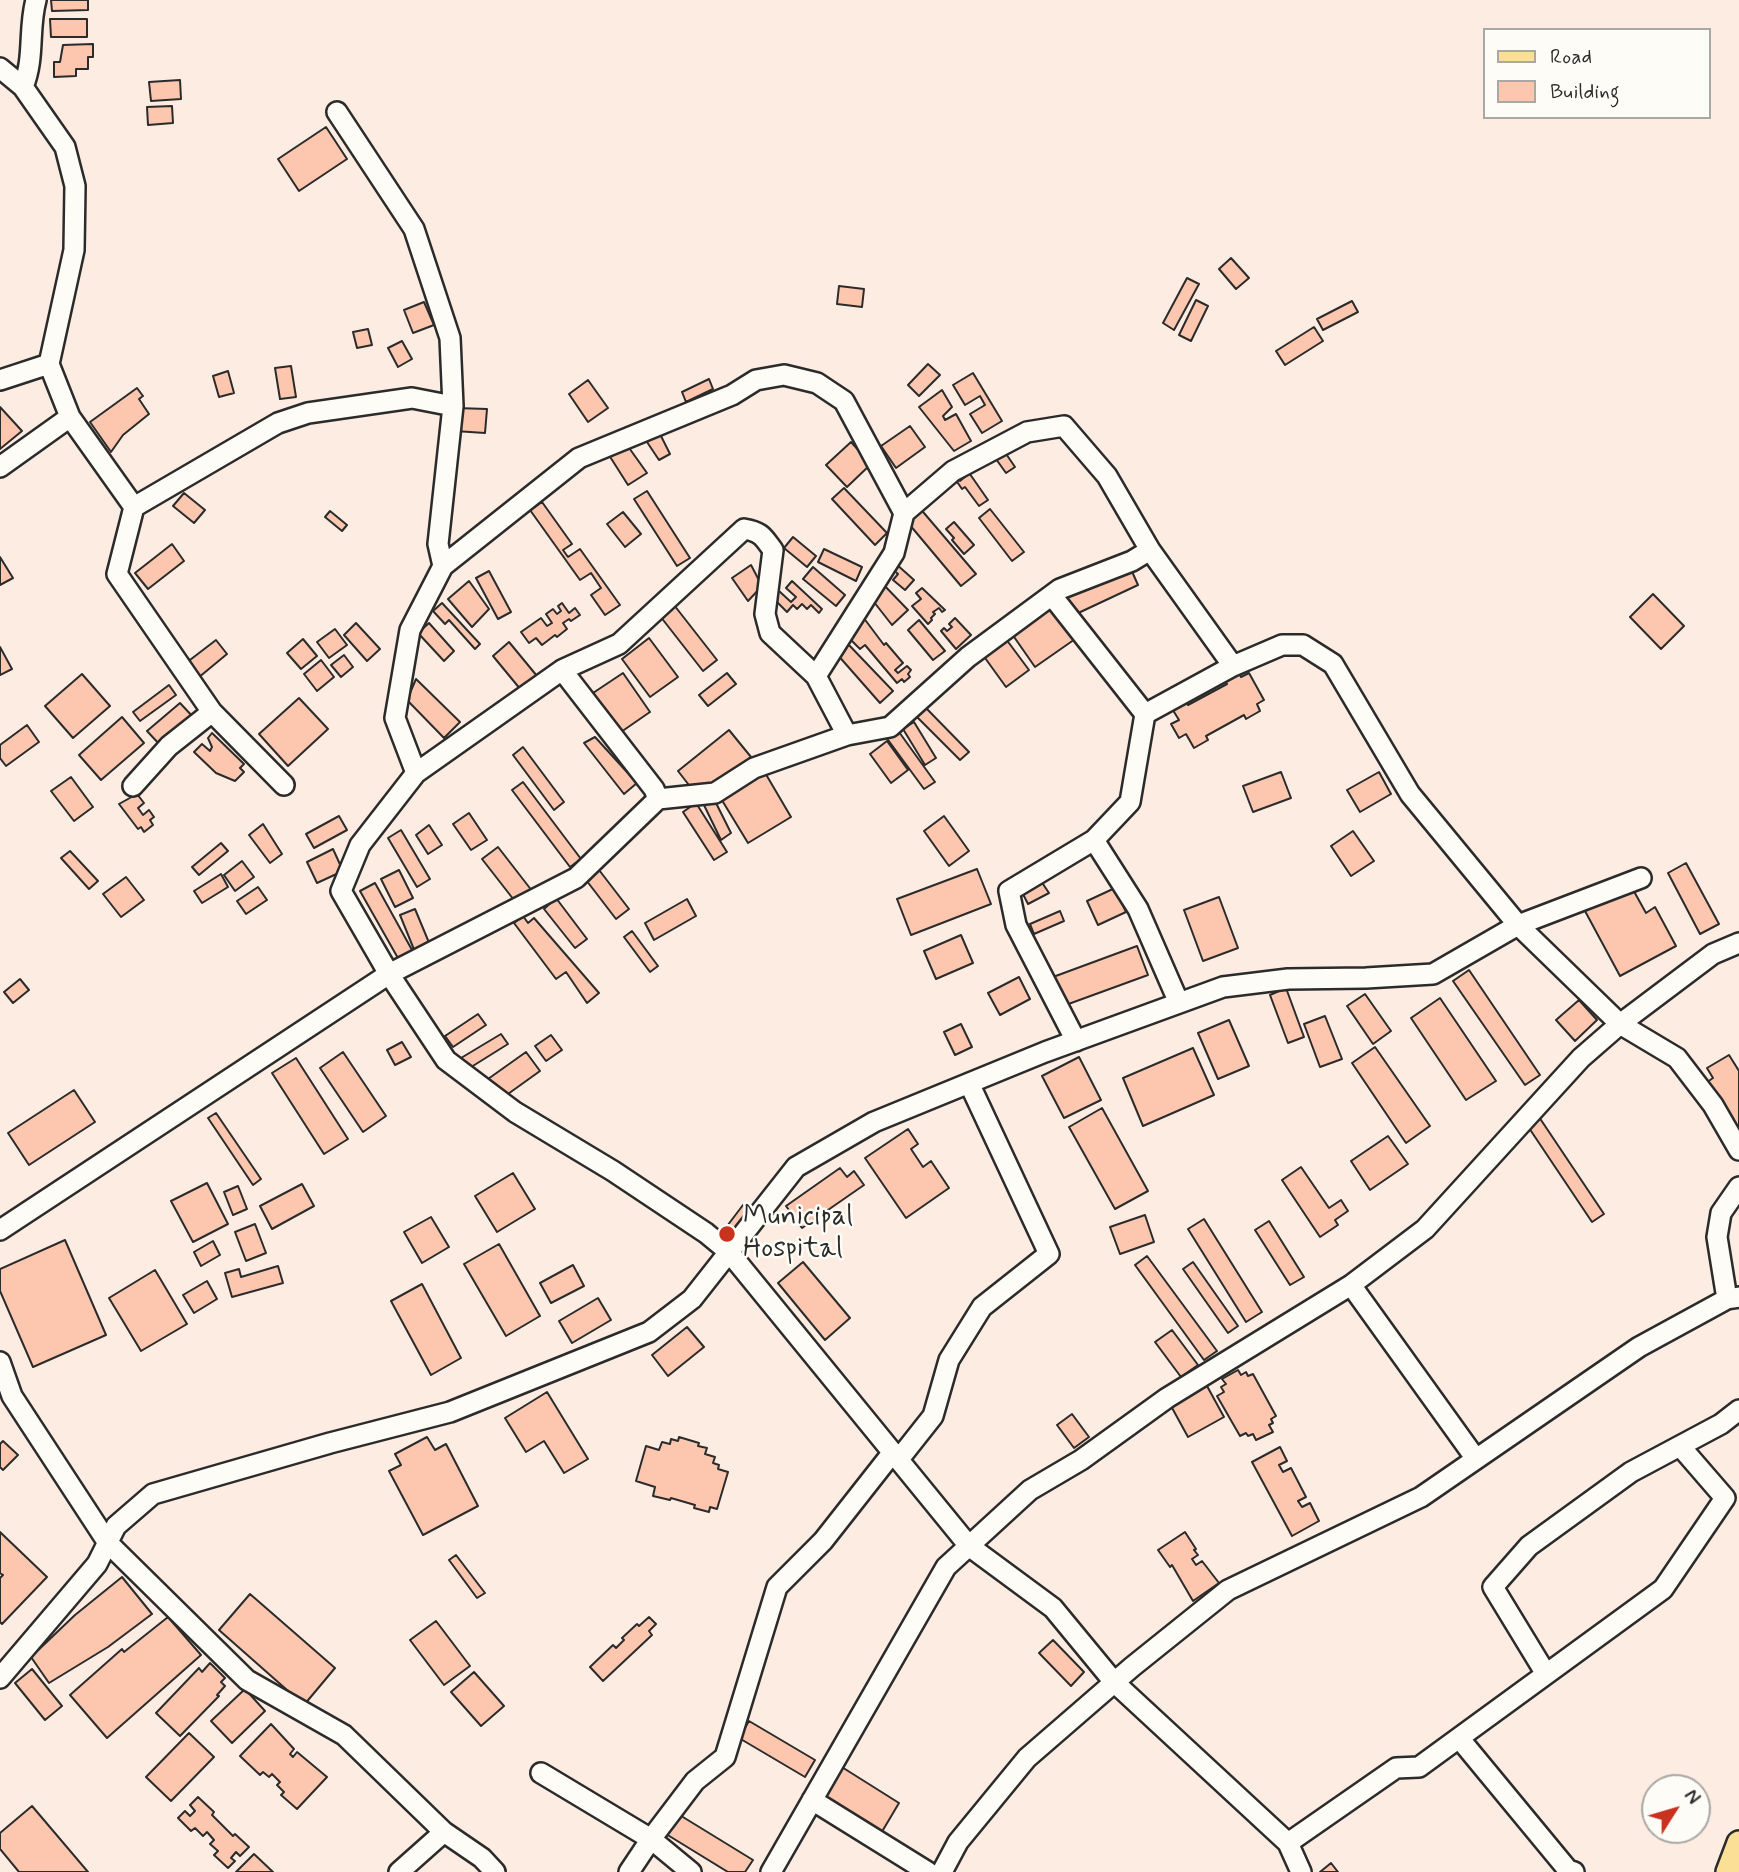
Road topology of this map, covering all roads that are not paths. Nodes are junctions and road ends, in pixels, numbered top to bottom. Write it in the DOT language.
graph roads {
  1 [pos="36,0"];
  2 [pos="0,68"];
  3 [pos="23,87"];
  4 [pos="337,112"];
  5 [pos="49,364"];
  6 [pos="0,380"];
  7 [pos="453,405"];
  8 [pos="70,417"];
  9 [pos="0,467"];
  10 [pos="134,507"];
  11 [pos="904,513"];
  12 [pos="1150,550"];
  13 [pos="443,566"];
  14 [pos="1053,597"];
  15 [pos="1233,666"];
  16 [pos="562,670"];
  17 [pos="816,676"];
  18 [pos="212,712"];
  19 [pos="1145,715"];
  20 [pos="847,735"];
  21 [pos="416,773"];
  22 [pos="284,785"];
  23 [pos="133,786"];
  24 [pos="658,799"];
  25 [pos="1094,840"];
  26 [pos="1642,878"];
  27 [pos="1518,925"];
  28 [pos="1739,943"];
  29 [pos="389,974"];
  30 [pos="1179,1003"];
  31 [pos="1619,1024"];
  32 [pos="1076,1041"];
  33 [pos="969,1083"];
  34 [pos="1739,1150"];
  35 [pos="1739,1187"];
  36 [pos="0,1230"];
  37 [pos="729,1252"];
  38 [pos="1351,1285"];
  39 [pos="1733,1298"];
  40 [pos="0,1362"];
  41 [pos="1739,1410"];
  42 [pos="1680,1446"];
  43 [pos="896,1455"];
  44 [pos="1476,1459"];
  45 [pos="108,1544"];
  46 [pos="969,1546"];
  47 [pos="1546,1674"];
  48 [pos="0,1678"];
  49 [pos="1114,1682"];
  50 [pos="1459,1738"];
  51 [pos="541,1773"];
  52 [pos="812,1800"];
  53 [pos="444,1832"];
  54 [pos="651,1839"];
  55 [pos="1288,1843"];
  56 [pos="1739,1843"];
  57 [pos="399,1872"];
  58 [pos="495,1872"];
  59 [pos="629,1872"];
  60 [pos="691,1872"];
  61 [pos="771,1872"];
  62 [pos="928,1872"];
  63 [pos="943,1872"];
  64 [pos="1301,1872"];
  65 [pos="1574,1872"];
  66 [pos="1728,1872"];
  1 -- 3 [label="street"];
  2 -- 3 [label="street"];
  3 -- 5 [label="street"];
  4 -- 7 [label="street"];
  5 -- 6 [label="street"];
  5 -- 8 [label="street"];
  7 -- 10 [label="street"];
  7 -- 13 [label="street"];
  8 -- 9 [label="street"];
  8 -- 10 [label="street"];
  10 -- 18 [label="street"];
  11 -- 12 [label="street"];
  11 -- 13 [label="street"];
  11 -- 17 [label="street"];
  12 -- 14 [label="street"];
  12 -- 15 [label="street"];
  13 -- 21 [label="street"];
  14 -- 19 [label="street"];
  14 -- 20 [label="street"];
  15 -- 19 [label="street"];
  15 -- 27 [label="street"];
  16 -- 17 [label="street"];
  16 -- 21 [label="street"];
  16 -- 24 [label="street"];
  17 -- 20 [label="street"];
  18 -- 22 [label="street"];
  18 -- 23 [label="street"];
  19 -- 25 [label="street"];
  20 -- 24 [label="street"];
  21 -- 29 [label="street"];
  24 -- 29 [label="street"];
  25 -- 30 [label="street"];
  25 -- 32 [label="street"];
  26 -- 27 [label="street"];
  27 -- 30 [label="street"];
  27 -- 31 [label="street"];
  28 -- 31 [label="street"];
  29 -- 36 [label="street"];
  29 -- 37 [label="street"];
  30 -- 32 [label="street"];
  31 -- 34 [label="street"];
  31 -- 38 [label="street"];
  32 -- 33 [label="street"];
  33 -- 37 [label="street"];
  33 -- 43 [label="street"];
  35 -- 39 [label="street"];
  37 -- 43 [label="street"];
  37 -- 45 [label="street"];
  38 -- 44 [label="street"];
  38 -- 46 [label="street"];
  39 -- 44 [label="street"];
  40 -- 45 [label="street"];
  41 -- 42 [label="street"];
  42 -- 47 [label="street"];
  42 -- 47 [label="street"];
  43 -- 46 [label="street"];
  43 -- 54 [label="street"];
  44 -- 49 [label="street"];
  45 -- 48 [label="street"];
  45 -- 53 [label="street"];
  46 -- 49 [label="street"];
  46 -- 52 [label="street"];
  47 -- 50 [label="street"];
  49 -- 55 [label="street"];
  49 -- 63 [label="street"];
  50 -- 55 [label="street"];
  50 -- 65 [label="street"];
  51 -- 54 [label="street"];
  52 -- 61 [label="street"];
  52 -- 62 [label="street"];
  53 -- 57 [label="street"];
  53 -- 58 [label="street"];
  54 -- 59 [label="street"];
  54 -- 60 [label="street"];
  55 -- 64 [label="street"];
  56 -- 66 [label="main road"];
}
